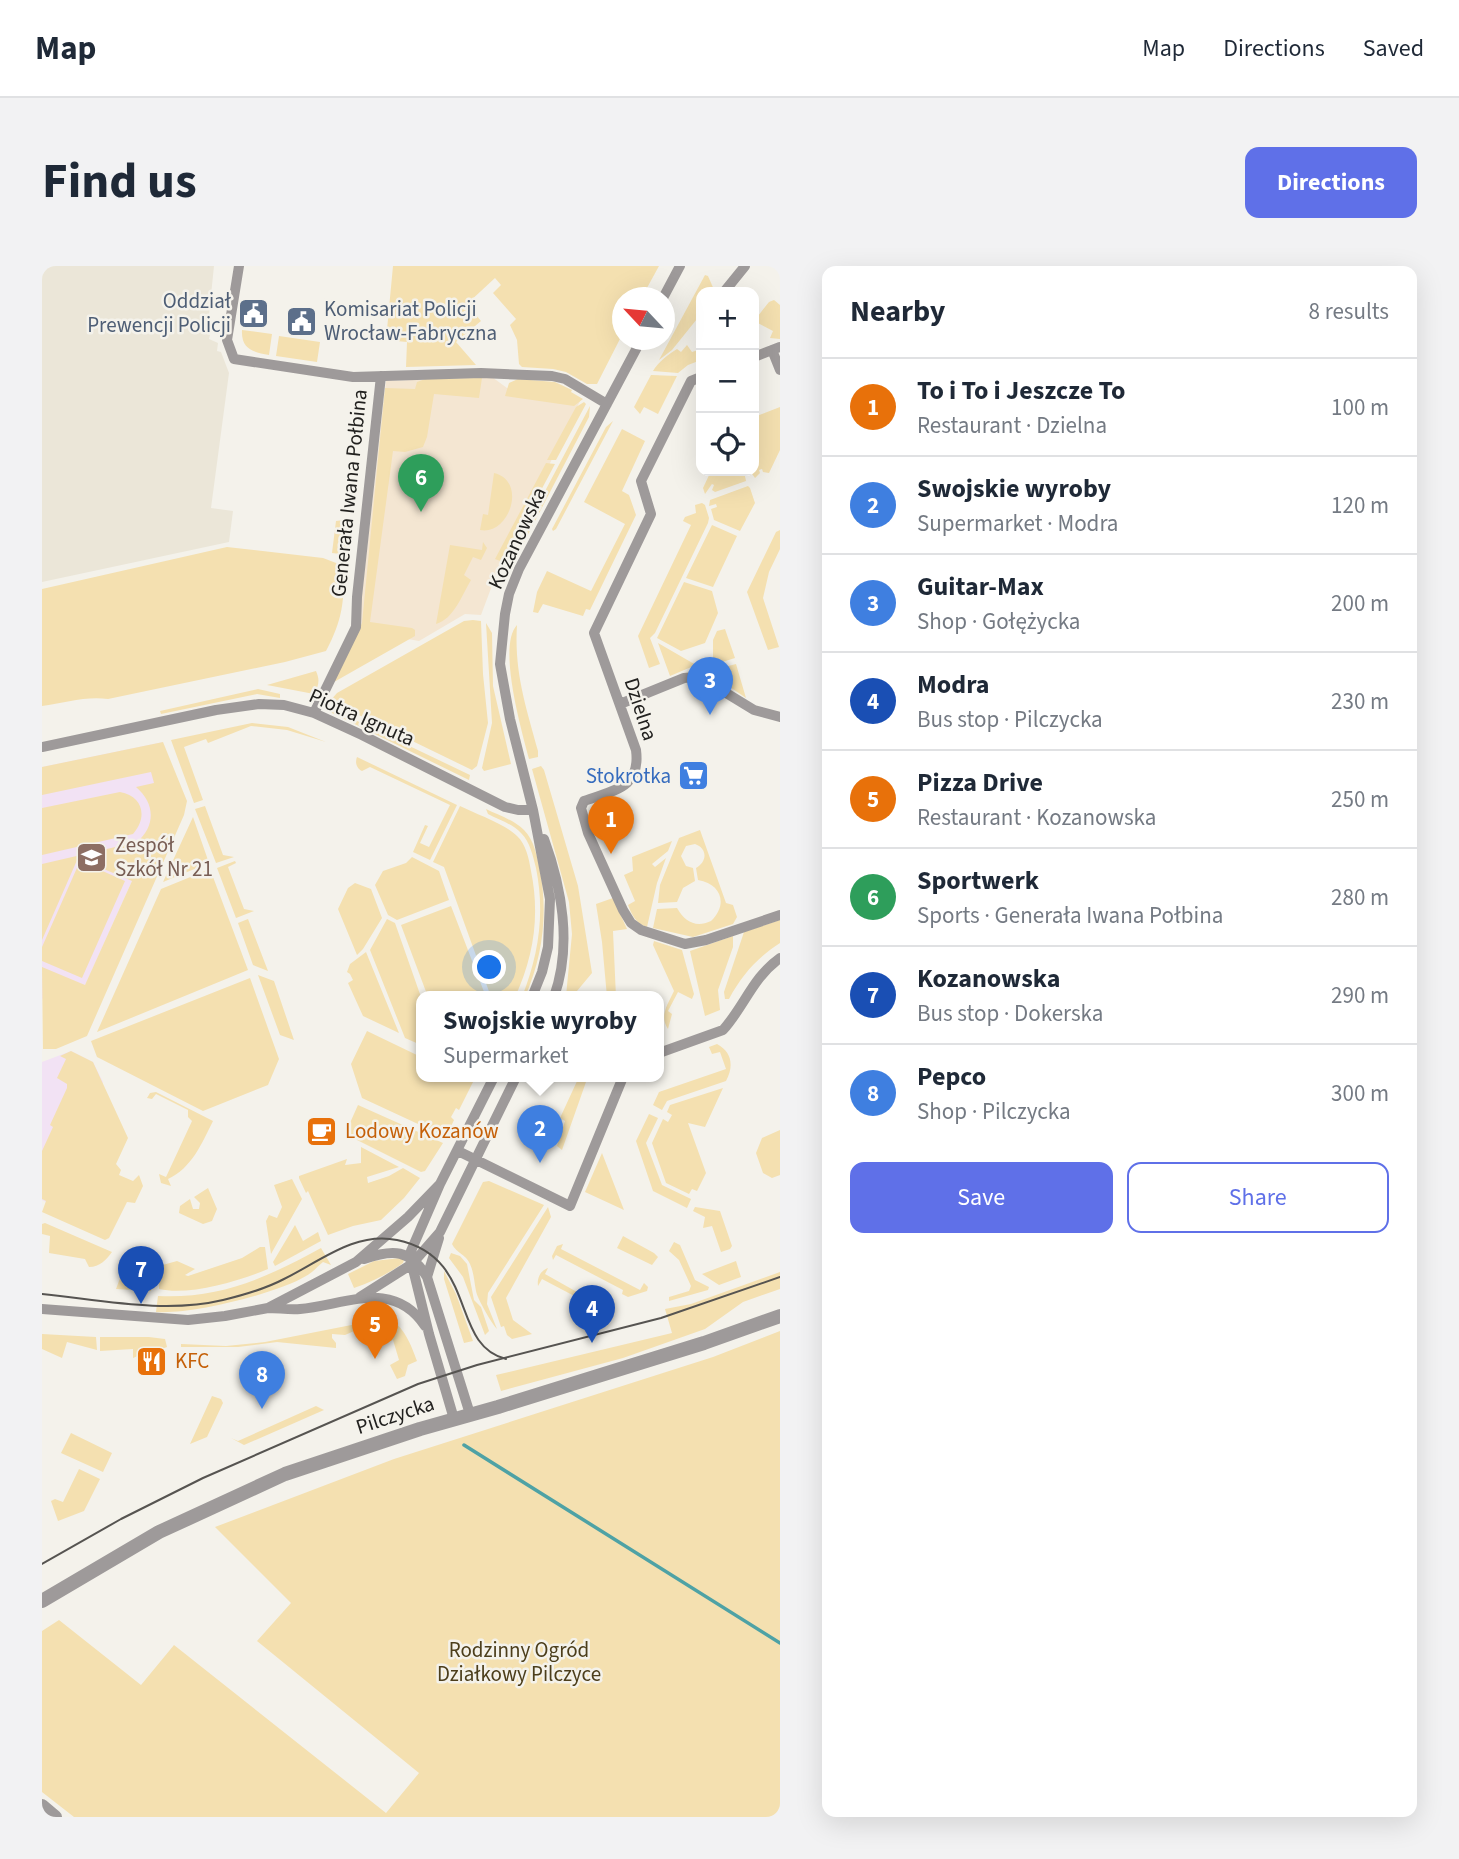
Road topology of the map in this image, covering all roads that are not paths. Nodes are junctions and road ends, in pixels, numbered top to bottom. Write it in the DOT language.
graph roads {
  1 [pos="239,266"];
  2 [pos="680,266"];
  3 [pos="745,266"];
  4 [pos="669,287"];
  5 [pos="728,287"];
  6 [pos="776,349"];
  7 [pos="636,350"];
  8 [pos="759,355"];
  9 [pos="780,370"];
  10 [pos="381,376"];
  11 [pos="696,379"];
  12 [pos="607,404"];
  13 [pos="620,704"];
  14 [pos="314,713"];
  15 [pos="780,717"];
  16 [pos="42,747"];
  17 [pos="533,810"];
  18 [pos="780,915"];
  19 [pos="780,958"];
  20 [pos="534,991"];
  21 [pos="555,991"];
  22 [pos="664,1051"];
  23 [pos="492,1082"];
  24 [pos="514,1082"];
  25 [pos="621,1082"];
  26 [pos="458,1151"];
  27 [pos="476,1160"];
  28 [pos="440,1184"];
  29 [pos="445,1223"];
  30 [pos="356,1262"];
  31 [pos="411,1263"];
  32 [pos="427,1277"];
  33 [pos="360,1297"];
  34 [pos="268,1308"];
  35 [pos="42,1309"];
  36 [pos="780,1316"];
  37 [pos="429,1334"];
  38 [pos="470,1414"];
  39 [pos="454,1419"];
  40 [pos="42,1601"];
  41 [pos="42,1806"];
  42 [pos="55,1817"];
  1 -- 10 [label="street"];
  2 -- 4 [label="street"];
  3 -- 5 [label="street"];
  6 -- 8 [label="street"];
  6 -- 9 [label="street"];
  7 -- 12 [label="street, Kozanowska"];
  10 -- 12 [label="street, Generała Iwana Połbina"];
  10 -- 14 [label="street, Generała Iwana Połbina"];
  11 -- 13 [label="street, Dzielna"];
  12 -- 17 [label="street, Kozanowska"];
  13 -- 15 [label="street"];
  13 -- 18 [label="street, Dzielna"];
  14 -- 16 [label="street, Piotra Ignuta"];
  14 -- 17 [label="street, Piotra Ignuta"];
  17 -- 20 [label="street, Kozanowska"];
  17 -- 21 [label="street, Kozanowska"];
  19 -- 22 [label="street"];
  23 -- 26 [label="street"];
  24 -- 27 [label="street"];
  25 -- 27 [label="street"];
  26 -- 27 [label="street"];
  26 -- 28 [label="street"];
  27 -- 29 [label="street"];
  28 -- 30 [label="street"];
  28 -- 31 [label="street"];
  29 -- 31 [label="street"];
  29 -- 32 [label="street"];
  30 -- 31 [label="street"];
  30 -- 34 [label="street"];
  31 -- 32 [label="street"];
  31 -- 33 [label="street"];
  31 -- 37 [label="street"];
  32 -- 38 [label="street"];
  33 -- 34 [label="street"];
  33 -- 37 [label="street"];
  34 -- 35 [label="street"];
  36 -- 38 [label="street, Pilczycka"];
  37 -- 39 [label="street"];
  38 -- 39 [label="street, Pilczycka"];
  39 -- 40 [label="street, Pilczycka"];
  41 -- 42 [label="street"];
}
